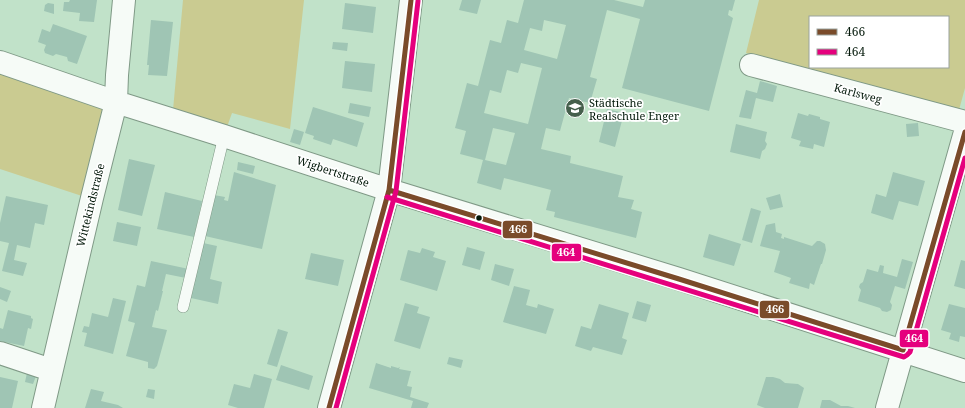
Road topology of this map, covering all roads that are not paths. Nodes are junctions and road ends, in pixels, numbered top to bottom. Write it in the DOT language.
graph roads {
  1 [pos="124,0"];
  2 [pos="412,0"];
  3 [pos="0,62"];
  4 [pos="751,65"];
  5 [pos="116,102"];
  6 [pos="965,122"];
  7 [pos="965,132"];
  8 [pos="224,136"];
  9 [pos="389,190"];
  10 [pos="183,307"];
  11 [pos="903,350"];
  12 [pos="0,353"];
  13 [pos="51,370"];
  14 [pos="965,371"];
  15 [pos="43,408"];
  16 [pos="329,408"];
  17 [pos="887,408"];
  1 -- 5 [label="street, Wittekindstraße"];
  2 -- 9 [label="street"];
  3 -- 5 [label="street, Wigbertstraße"];
  4 -- 6 [label="street, Karlsweg"];
  5 -- 8 [label="street, Wigbertstraße"];
  5 -- 13 [label="street, Wittekindstraße"];
  7 -- 11 [label="street"];
  8 -- 9 [label="street, Wigbertstraße"];
  8 -- 10 [label="lane"];
  9 -- 11 [label="street, Wigbertstraße"];
  9 -- 16 [label="street"];
  11 -- 14 [label="street, Wigbertstraße"];
  11 -- 17 [label="street"];
  12 -- 13 [label="street"];
  13 -- 15 [label="street, Wittekindstraße"];
}
